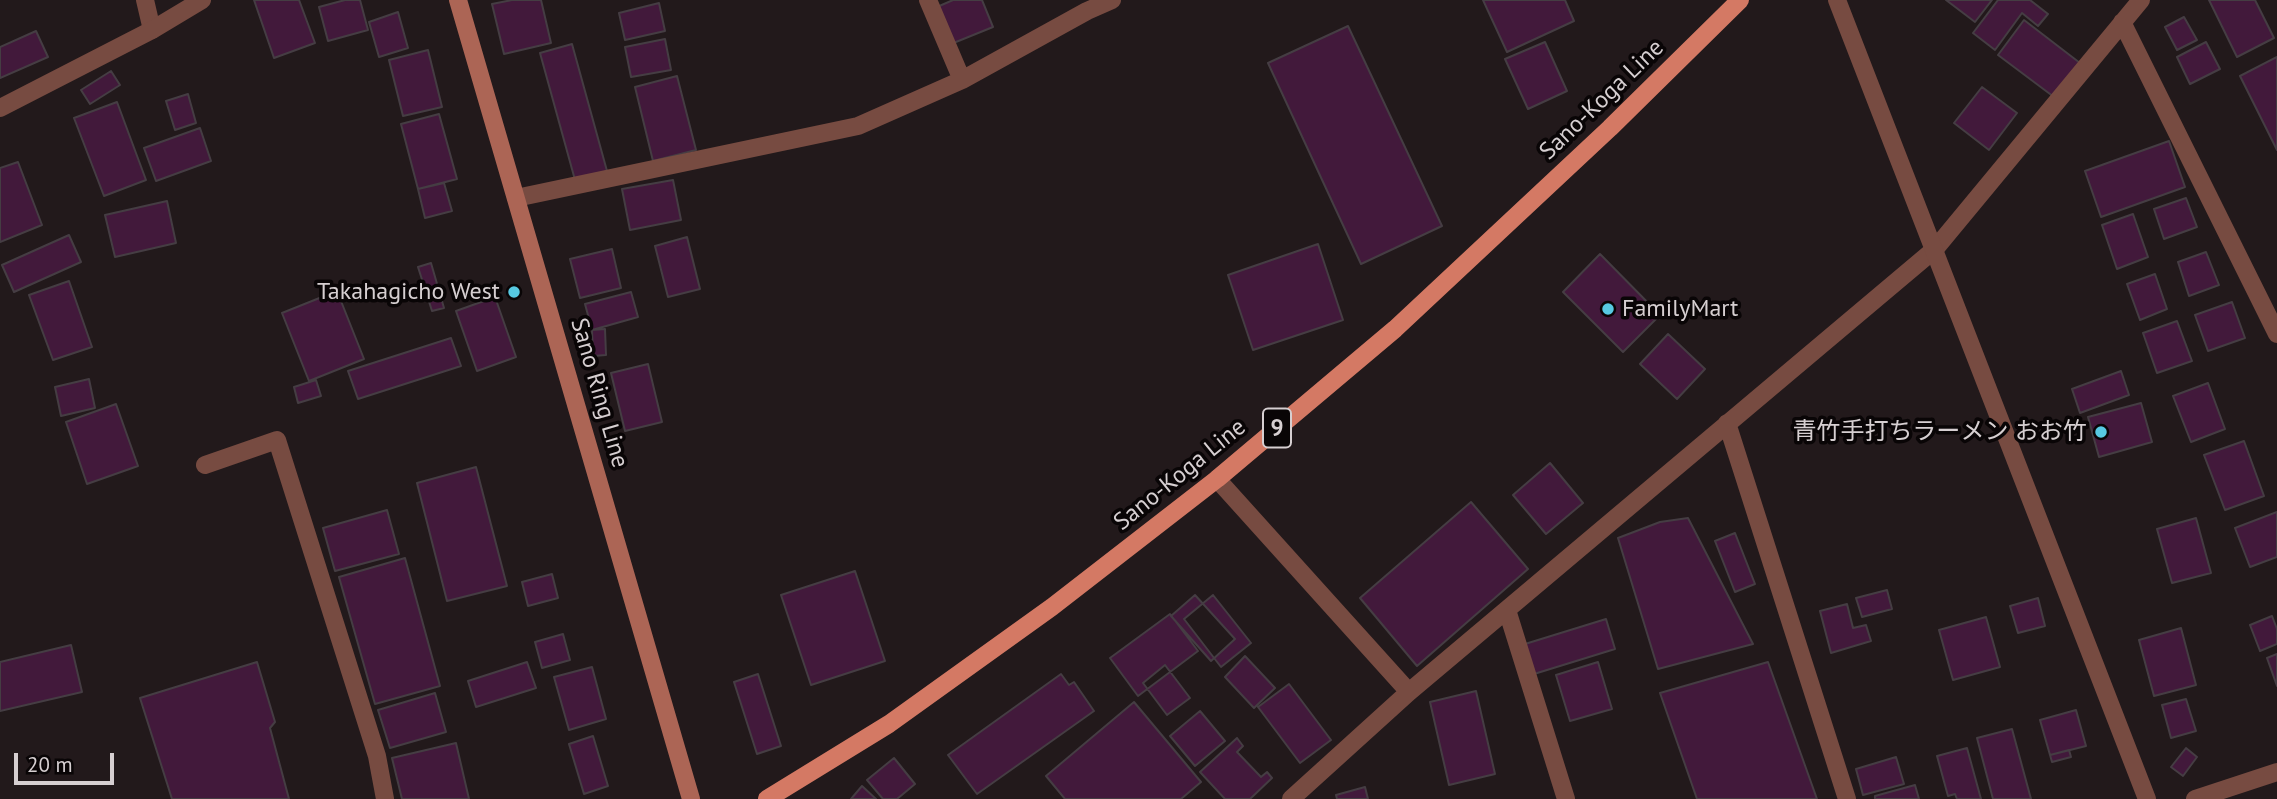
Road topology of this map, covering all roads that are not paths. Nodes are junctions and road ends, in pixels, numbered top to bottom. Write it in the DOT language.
graph roads {
  1 [pos="145,0"];
  2 [pos="202,0"];
  3 [pos="458,0"];
  4 [pos="928,0"];
  5 [pos="1112,0"];
  6 [pos="1740,0"];
  7 [pos="1837,0"];
  8 [pos="2141,0"];
  9 [pos="1084,6"];
  10 [pos="2122,22"];
  11 [pos="152,30"];
  12 [pos="962,80"];
  13 [pos="0,108"];
  14 [pos="516,198"];
  15 [pos="1935,249"];
  16 [pos="2277,334"];
  17 [pos="1727,423"];
  18 [pos="205,465"];
  19 [pos="1217,479"];
  20 [pos="1507,610"];
  21 [pos="1409,692"];
  22 [pos="2277,772"];
  23 [pos="385,799"];
  24 [pos="691,799"];
  25 [pos="767,799"];
  26 [pos="1291,799"];
  27 [pos="1566,799"];
  28 [pos="1847,799"];
  29 [pos="2147,799"];
  30 [pos="2194,799"];
  1 -- 11 [label="street"];
  2 -- 11 [label="street"];
  3 -- 14 [label="main road, Sano Ring Line"];
  4 -- 12 [label="street"];
  5 -- 9 [label="street"];
  6 -- 19 [label="main road, Sano-Koga Line / 9"];
  7 -- 15 [label="street"];
  8 -- 10 [label="street"];
  9 -- 12 [label="street"];
  10 -- 15 [label="street"];
  10 -- 16 [label="street"];
  11 -- 13 [label="street"];
  12 -- 14 [label="street"];
  14 -- 24 [label="main road, Sano Ring Line"];
  15 -- 17 [label="street"];
  15 -- 29 [label="street"];
  17 -- 20 [label="street"];
  17 -- 28 [label="street"];
  18 -- 23 [label="street"];
  19 -- 21 [label="street"];
  19 -- 25 [label="main road, Sano-Koga Line / 9"];
  20 -- 21 [label="street"];
  20 -- 27 [label="street"];
  21 -- 26 [label="street"];
  22 -- 30 [label="street"];
}
